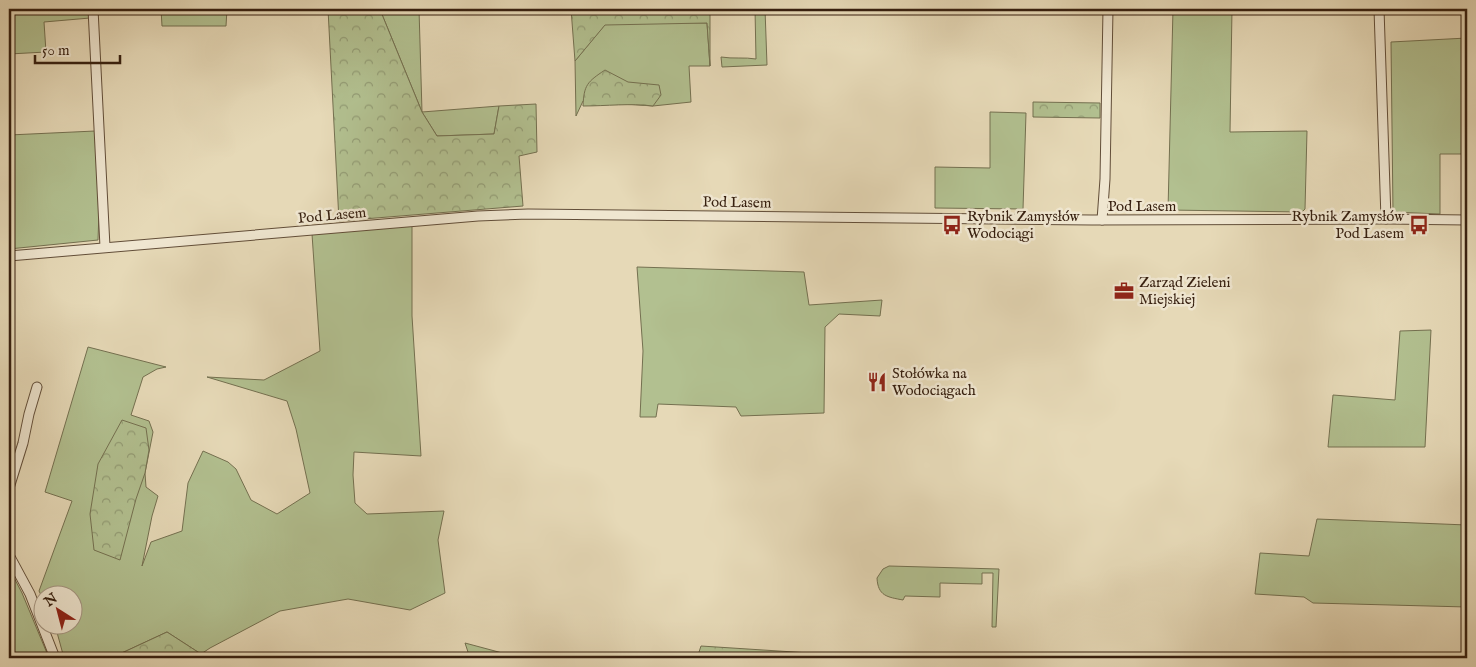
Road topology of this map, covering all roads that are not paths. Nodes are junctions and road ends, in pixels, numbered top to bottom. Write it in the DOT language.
graph roads {
  1 [pos="93,9"];
  2 [pos="1108,9"];
  3 [pos="1379,9"];
  4 [pos="1386,219"];
  5 [pos="1102,220"];
  6 [pos="1467,220"];
  7 [pos="105,247"];
  8 [pos="9,256"];
  9 [pos="37,387"];
  10 [pos="9,488"];
  11 [pos="9,555"];
  12 [pos="55,658"];
  1 -- 7 [label="street"];
  2 -- 5 [label="street"];
  3 -- 4 [label="street"];
  4 -- 5 [label="street, Pod Lasem"];
  4 -- 6 [label="street, Pod Lasem"];
  5 -- 7 [label="street, Pod Lasem"];
  7 -- 8 [label="street, Pod Lasem"];
  9 -- 10 [label="street"];
  11 -- 12 [label="street"];
}
